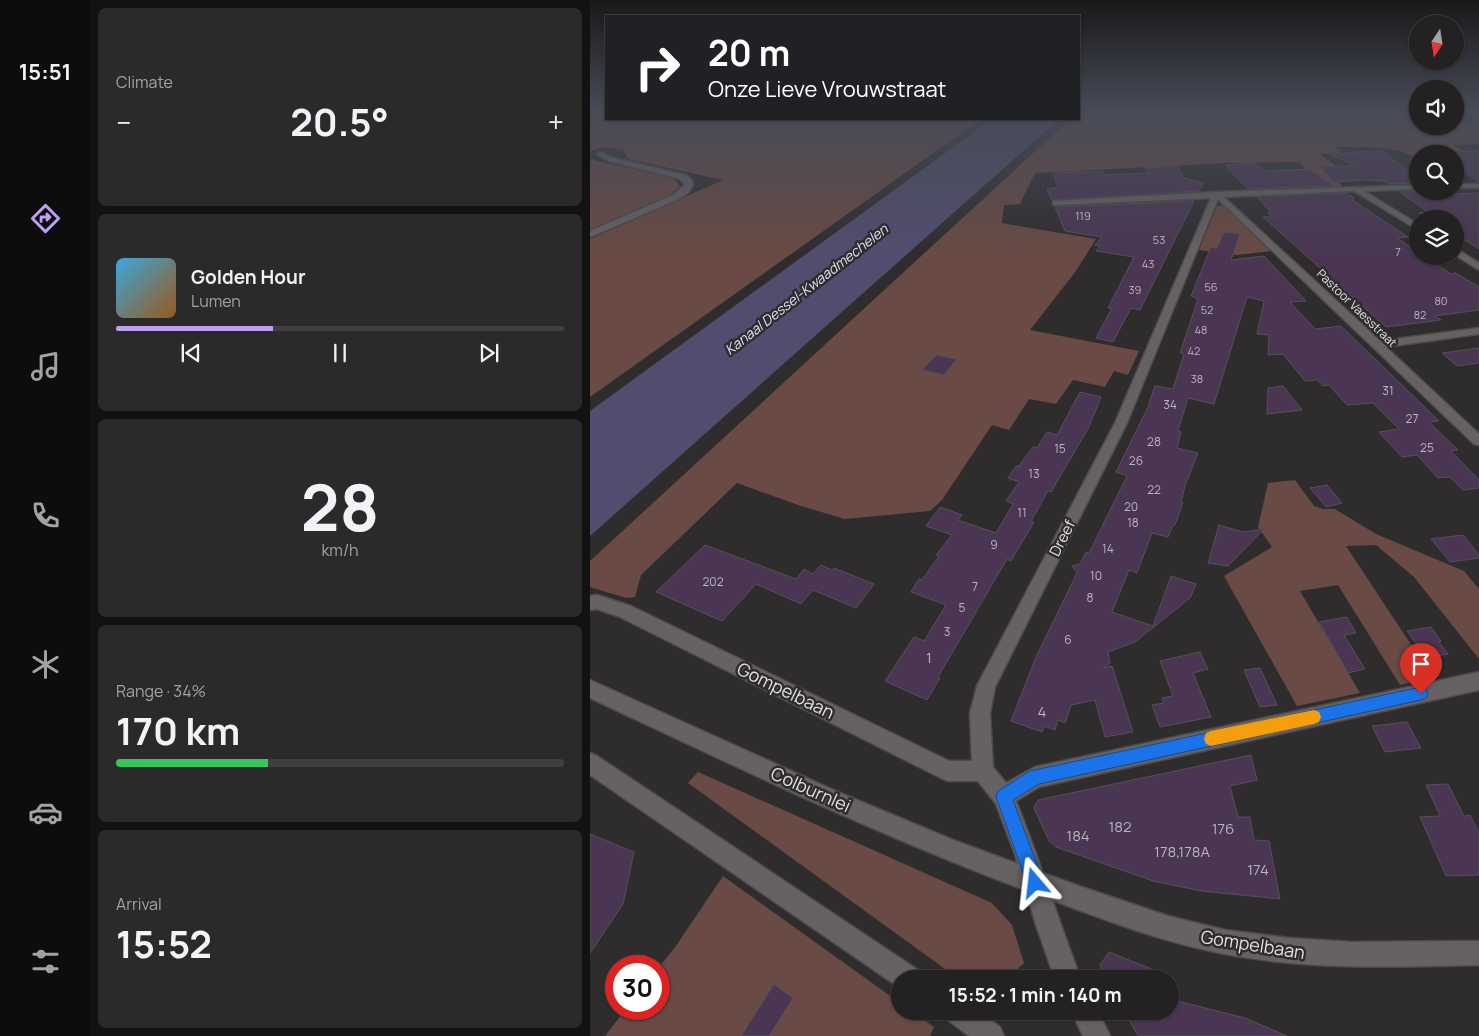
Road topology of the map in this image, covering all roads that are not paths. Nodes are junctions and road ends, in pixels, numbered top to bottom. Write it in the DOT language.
graph roads {
  1 [pos="608,158"];
  2 [pos="1464,186"];
  3 [pos="1479,186"];
  4 [pos="1409,187"];
  5 [pos="1355,188"];
  6 [pos="1216,194"];
  7 [pos="1056,203"];
  8 [pos="1409,222"];
  9 [pos="590,234"];
  10 [pos="1464,257"];
  11 [pos="1479,266"];
  12 [pos="1479,331"];
  13 [pos="1377,345"];
  14 [pos="1479,441"];
  15 [pos="590,603"];
  16 [pos="1479,681"];
  17 [pos="590,689"];
  18 [pos="590,763"];
  19 [pos="982,771"];
  20 [pos="1004,797"];
  21 [pos="1035,883"];
  22 [pos="1479,953"];
  23 [pos="896,970"];
  24 [pos="1065,970"];
  25 [pos="969,1020"];
  26 [pos="1089,1020"];
  27 [pos="991,1036"];
  28 [pos="1097,1036"];
  1 -- 9 [label="street"];
  2 -- 3 [label="street"];
  4 -- 5 [label="street"];
  5 -- 6 [label="street"];
  5 -- 8 [label="street"];
  6 -- 7 [label="street"];
  6 -- 13 [label="street, Pastoor Vaesstraat"];
  6 -- 19 [label="street, Dreef"];
  10 -- 11 [label="street"];
  12 -- 13 [label="street"];
  13 -- 14 [label="street, Pastoor Vaesstraat"];
  15 -- 19 [label="street, Gompelbaan"];
  16 -- 20 [label="street"];
  17 -- 21 [label="street, Colburnlei"];
  18 -- 23 [label="street"];
  19 -- 20 [label="street"];
  20 -- 21 [label="street"];
  21 -- 22 [label="street, Gompelbaan"];
  21 -- 24 [label="street"];
  25 -- 27 [label="street"];
  26 -- 28 [label="street"];
}
